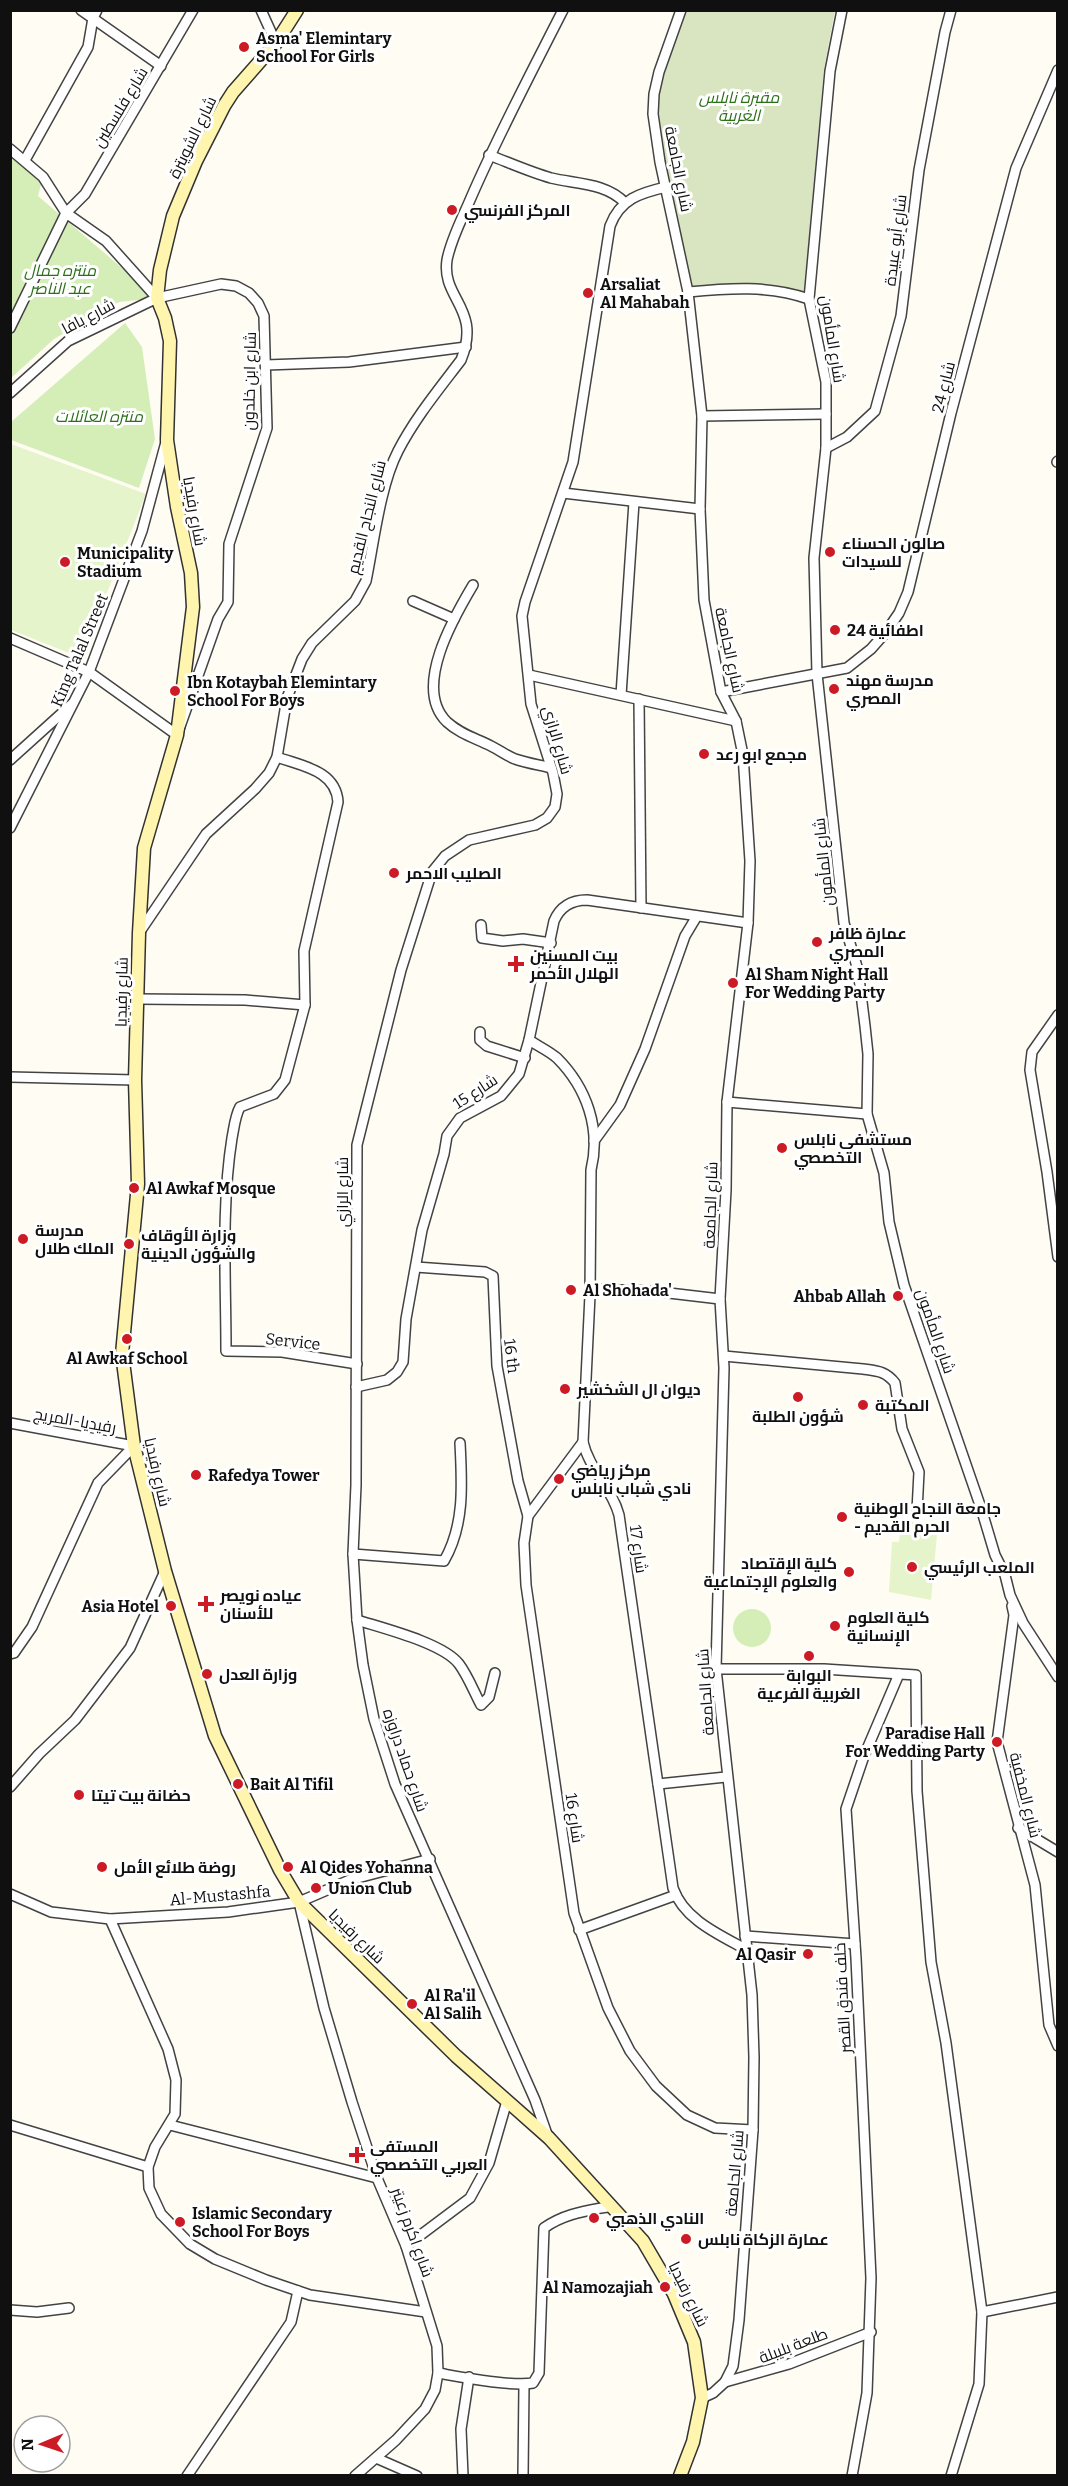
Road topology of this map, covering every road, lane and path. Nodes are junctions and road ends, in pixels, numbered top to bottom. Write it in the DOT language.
graph roads {
  1 [pos="81,10"];
  2 [pos="193,10"];
  3 [pos="261,10"];
  4 [pos="297,10"];
  5 [pos="563,10"];
  6 [pos="681,10"];
  7 [pos="842,10"];
  8 [pos="951,10"];
  9 [pos="95,14"];
  10 [pos="276,43"];
  11 [pos="161,66"];
  12 [pos="1058,70"];
  13 [pos="10,149"];
  14 [pos="489,155"];
  15 [pos="25,160"];
  16 [pos="666,187"];
  17 [pos="625,202"];
  18 [pos="66,213"];
  19 [pos="688,292"];
  20 [pos="157,298"];
  21 [pos="809,299"];
  22 [pos="10,328"];
  23 [pos="466,347"];
  24 [pos="266,365"];
  25 [pos="10,393"];
  26 [pos="826,414"];
  27 [pos="702,416"];
  28 [pos="167,440"];
  29 [pos="826,448"];
  30 [pos="562,493"];
  31 [pos="634,502"];
  32 [pos="700,510"];
  33 [pos="473,585"];
  34 [pos="413,601"];
  35 [pos="454,619"];
  36 [pos="10,638"];
  37 [pos="89,672"];
  38 [pos="817,674"];
  39 [pos="529,675"];
  40 [pos="721,692"];
  41 [pos="621,695"];
  42 [pos="639,699"];
  43 [pos="76,700"];
  44 [pos="736,721"];
  45 [pos="177,735"];
  46 [pos="277,757"];
  47 [pos="10,760"];
  48 [pos="551,768"];
  49 [pos="10,828"];
  50 [pos="641,908"];
  51 [pos="697,916"];
  52 [pos="748,923"];
  53 [pos="481,925"];
  54 [pos="139,933"];
  55 [pos="551,943"];
  56 [pos="138,999"];
  57 [pos="305,1005"];
  58 [pos="1058,1015"];
  59 [pos="480,1032"];
  60 [pos="529,1040"];
  61 [pos="525,1058"];
  62 [pos="10,1077"];
  63 [pos="135,1080"];
  64 [pos="727,1102"];
  65 [pos="867,1114"];
  66 [pos="594,1141"];
  67 [pos="1058,1257"];
  68 [pos="416,1266"];
  69 [pos="590,1289"];
  70 [pos="720,1299"];
  71 [pos="724,1356"];
  72 [pos="357,1364"];
  73 [pos="356,1387"];
  74 [pos="10,1423"];
  75 [pos="583,1442"];
  76 [pos="460,1443"];
  77 [pos="134,1446"];
  78 [pos="922,1511"];
  79 [pos="528,1516"];
  80 [pos="353,1554"];
  81 [pos="165,1571"];
  82 [pos="1008,1586"];
  83 [pos="357,1620"];
  84 [pos="10,1654"];
  85 [pos="716,1669"];
  86 [pos="495,1673"];
  87 [pos="899,1674"];
  88 [pos="1058,1677"];
  89 [pos="726,1777"];
  90 [pos="658,1784"];
  91 [pos="10,1787"];
  92 [pos="1018,1828"];
  93 [pos="1058,1852"];
  94 [pos="430,1859"];
  95 [pos="10,1894"];
  96 [pos="676,1895"];
  97 [pos="299,1902"];
  98 [pos="110,1919"];
  99 [pos="579,1930"];
  100 [pos="745,1936"];
  101 [pos="855,1944"];
  102 [pos="747,1950"];
  103 [pos="1053,2023"];
  104 [pos="1058,2046"];
  105 [pos="507,2101"];
  106 [pos="170,2125"];
  107 [pos="10,2126"];
  108 [pos="753,2130"];
  109 [pos="549,2138"];
  110 [pos="148,2167"];
  111 [pos="377,2178"];
  112 [pos="612,2206"];
  113 [pos="406,2246"];
  114 [pos="298,2291"];
  115 [pos="1058,2297"];
  116 [pos="69,2308"];
  117 [pos="10,2310"];
  118 [pos="426,2312"];
  119 [pos="982,2312"];
  120 [pos="871,2332"];
  121 [pos="438,2373"];
  122 [pos="469,2377"];
  123 [pos="725,2382"];
  124 [pos="524,2385"];
  125 [pos="702,2398"];
  126 [pos="376,2458"];
  127 [pos="187,2475"];
  128 [pos="355,2475"];
  129 [pos="417,2475"];
  130 [pos="463,2475"];
  131 [pos="523,2475"];
  132 [pos="680,2475"];
  133 [pos="852,2475"];
  134 [pos="951,2475"];
  1 -- 9 [label="street"];
  2 -- 11 [label="street, شارع فلسطين"];
  3 -- 10 [label="street"];
  4 -- 10 [label="main road, شارع الشويترة"];
  5 -- 14 [label="street, شارع النجاح القديم"];
  6 -- 16 [label="street, شارع الجامعة"];
  7 -- 21 [label="street, شارع المأمون"];
  8 -- 29 [label="street, شارع أبو عبيدة"];
  9 -- 11 [label="street"];
  9 -- 15 [label="street"];
  10 -- 20 [label="main road, شارع الشويترة"];
  11 -- 18 [label="street, شارع فلسطين"];
  12 -- 38 [label="street, شارع 24"];
  13 -- 15 [label="street"];
  14 -- 17 [label="street"];
  14 -- 23 [label="street, شارع النجاح القديم"];
  15 -- 18 [label="street"];
  16 -- 17 [label="street"];
  16 -- 19 [label="street, شارع الجامعة"];
  17 -- 30 [label="street, شارع الرازي"];
  18 -- 20 [label="street"];
  18 -- 22 [label="street, شارع فلسطين"];
  19 -- 21 [label="street"];
  19 -- 27 [label="street, شارع الجامعة"];
  20 -- 24 [label="street, شارع ابن خلدون"];
  20 -- 25 [label="street, شارع يافا"];
  20 -- 28 [label="main road, شارع رفيديا"];
  21 -- 26 [label="street, شارع المأمون"];
  23 -- 24 [label="street"];
  23 -- 46 [label="street, شارع النجاح القديم"];
  24 -- 45 [label="street, شارع ابن خلدون"];
  26 -- 27 [label="street"];
  26 -- 29 [label="street, شارع المأمون"];
  27 -- 32 [label="street, شارع الجامعة"];
  28 -- 37 [label="street, King Talal Street"];
  28 -- 45 [label="main road, شارع رفيديا"];
  29 -- 38 [label="street, شارع المأمون"];
  30 -- 31 [label="street"];
  30 -- 39 [label="street, شارع الرازي"];
  31 -- 32 [label="street"];
  31 -- 41 [label="street"];
  32 -- 40 [label="street, شارع الجامعة"];
  33 -- 35 [label="street"];
  34 -- 35 [label="street"];
  35 -- 48 [label="street"];
  36 -- 37 [label="street"];
  37 -- 43 [label="street, King Talal Street"];
  37 -- 45 [label="street"];
  38 -- 40 [label="street, شارع 24"];
  38 -- 65 [label="street, شارع المأمون"];
  39 -- 41 [label="street"];
  39 -- 48 [label="street, شارع الرازي"];
  40 -- 44 [label="street, شارع الجامعة"];
  41 -- 42 [label="street"];
  42 -- 44 [label="street"];
  42 -- 50 [label="street"];
  43 -- 47 [label="street"];
  43 -- 49 [label="street, King Talal Street"];
  44 -- 52 [label="street, شارع الجامعة"];
  45 -- 54 [label="main road, شارع رفيديا"];
  46 -- 54 [label="street, شارع النجاح القديم"];
  46 -- 57 [label="street"];
  48 -- 72 [label="street, شارع الرازي"];
  50 -- 51 [label="street, شارع 15"];
  50 -- 55 [label="street, شارع 15"];
  51 -- 52 [label="street, شارع 15"];
  51 -- 66 [label="street"];
  52 -- 64 [label="street, شارع الجامعة"];
  53 -- 55 [label="street"];
  54 -- 56 [label="main road, شارع رفيديا"];
  55 -- 60 [label="street, شارع 15"];
  56 -- 57 [label="street"];
  56 -- 63 [label="main road, شارع رفيديا"];
  57 -- 72 [label="street, Service"];
  58 -- 67 [label="street"];
  59 -- 61 [label="street"];
  60 -- 61 [label="street, شارع 15"];
  60 -- 66 [label="street, شارع 17"];
  61 -- 68 [label="street, شارع 15"];
  62 -- 63 [label="street"];
  63 -- 77 [label="main road, شارع رفيديا"];
  64 -- 65 [label="street"];
  64 -- 70 [label="street, شارع الجامعة"];
  65 -- 82 [label="street, شارع المأمون"];
  66 -- 69 [label="street, شارع 17"];
  68 -- 73 [label="street, شارع 15"];
  68 -- 79 [label="street, 16 th"];
  69 -- 70 [label="street"];
  69 -- 75 [label="street, شارع 17"];
  70 -- 71 [label="street, شارع الجامعة"];
  71 -- 78 [label="street"];
  71 -- 85 [label="street, شارع الجامعة"];
  72 -- 73 [label="street, شارع حماد دراوزه"];
  73 -- 80 [label="street, شارع حماد دراوزه"];
  74 -- 77 [label="street, رفيديا-المريج"];
  75 -- 79 [label="street, شارع 16"];
  75 -- 90 [label="street, شارع 17"];
  76 -- 80 [label="street"];
  77 -- 81 [label="main road, شارع رفيديا"];
  77 -- 84 [label="street"];
  79 -- 99 [label="street, شارع 16"];
  80 -- 83 [label="street, شارع حماد دراوزه"];
  81 -- 91 [label="street"];
  81 -- 97 [label="main road, شارع رفيديا"];
  82 -- 88 [label="street, شارع المأمون"];
  82 -- 92 [label="street, شارع المخفية"];
  83 -- 86 [label="street"];
  83 -- 94 [label="street, شارع حماد دراوزه"];
  85 -- 87 [label="street"];
  85 -- 89 [label="street, شارع الجامعة"];
  87 -- 101 [label="street, خلف فندق القصر"];
  87 -- 119 [label="street"];
  89 -- 90 [label="street"];
  89 -- 100 [label="street, شارع الجامعة"];
  90 -- 96 [label="street, شارع 17"];
  92 -- 93 [label="street"];
  92 -- 103 [label="street, شارع المخفية"];
  94 -- 97 [label="street, Al-Mustashfa"];
  94 -- 109 [label="street, شارع حماد دراوزه"];
  95 -- 98 [label="street, Al-Mustashfa"];
  96 -- 99 [label="street"];
  96 -- 102 [label="street"];
  97 -- 98 [label="street, Al-Mustashfa"];
  97 -- 105 [label="main road, شارع رفيديا"];
  97 -- 111 [label="street, شارع اكرم زعيتر"];
  98 -- 106 [label="street"];
  99 -- 108 [label="street, شارع 16"];
  100 -- 101 [label="street"];
  100 -- 102 [label="street, شارع الجامعة"];
  101 -- 120 [label="street, خلف فندق القصر"];
  102 -- 108 [label="street, شارع الجامعة"];
  103 -- 104 [label="street, شارع المخفية"];
  105 -- 109 [label="main road, شارع رفيديا"];
  105 -- 113 [label="street"];
  106 -- 110 [label="street"];
  106 -- 111 [label="street"];
  107 -- 110 [label="street"];
  108 -- 123 [label="street, شارع الجامعة"];
  109 -- 112 [label="main road, شارع رفيديا"];
  110 -- 114 [label="street"];
  111 -- 113 [label="street, شارع اكرم زعيتر"];
  112 -- 124 [label="street"];
  112 -- 125 [label="main road, شارع رفيديا"];
  113 -- 118 [label="street, شارع اكرم زعيتر"];
  114 -- 118 [label="street"];
  114 -- 127 [label="street"];
  115 -- 119 [label="street"];
  116 -- 117 [label="street"];
  118 -- 121 [label="street, شارع اكرم زعيتر"];
  119 -- 134 [label="street"];
  120 -- 123 [label="street, طلعة بليبلة"];
  120 -- 133 [label="street, خلف فندق القصر"];
  121 -- 122 [label="street"];
  121 -- 126 [label="street, شارع اكرم زعيتر"];
  122 -- 124 [label="street"];
  122 -- 130 [label="street"];
  123 -- 125 [label="street"];
  124 -- 131 [label="street"];
  125 -- 132 [label="main road, شارع رفيديا"];
  126 -- 128 [label="street, شارع اكرم زعيتر"];
  126 -- 129 [label="street"];
}
